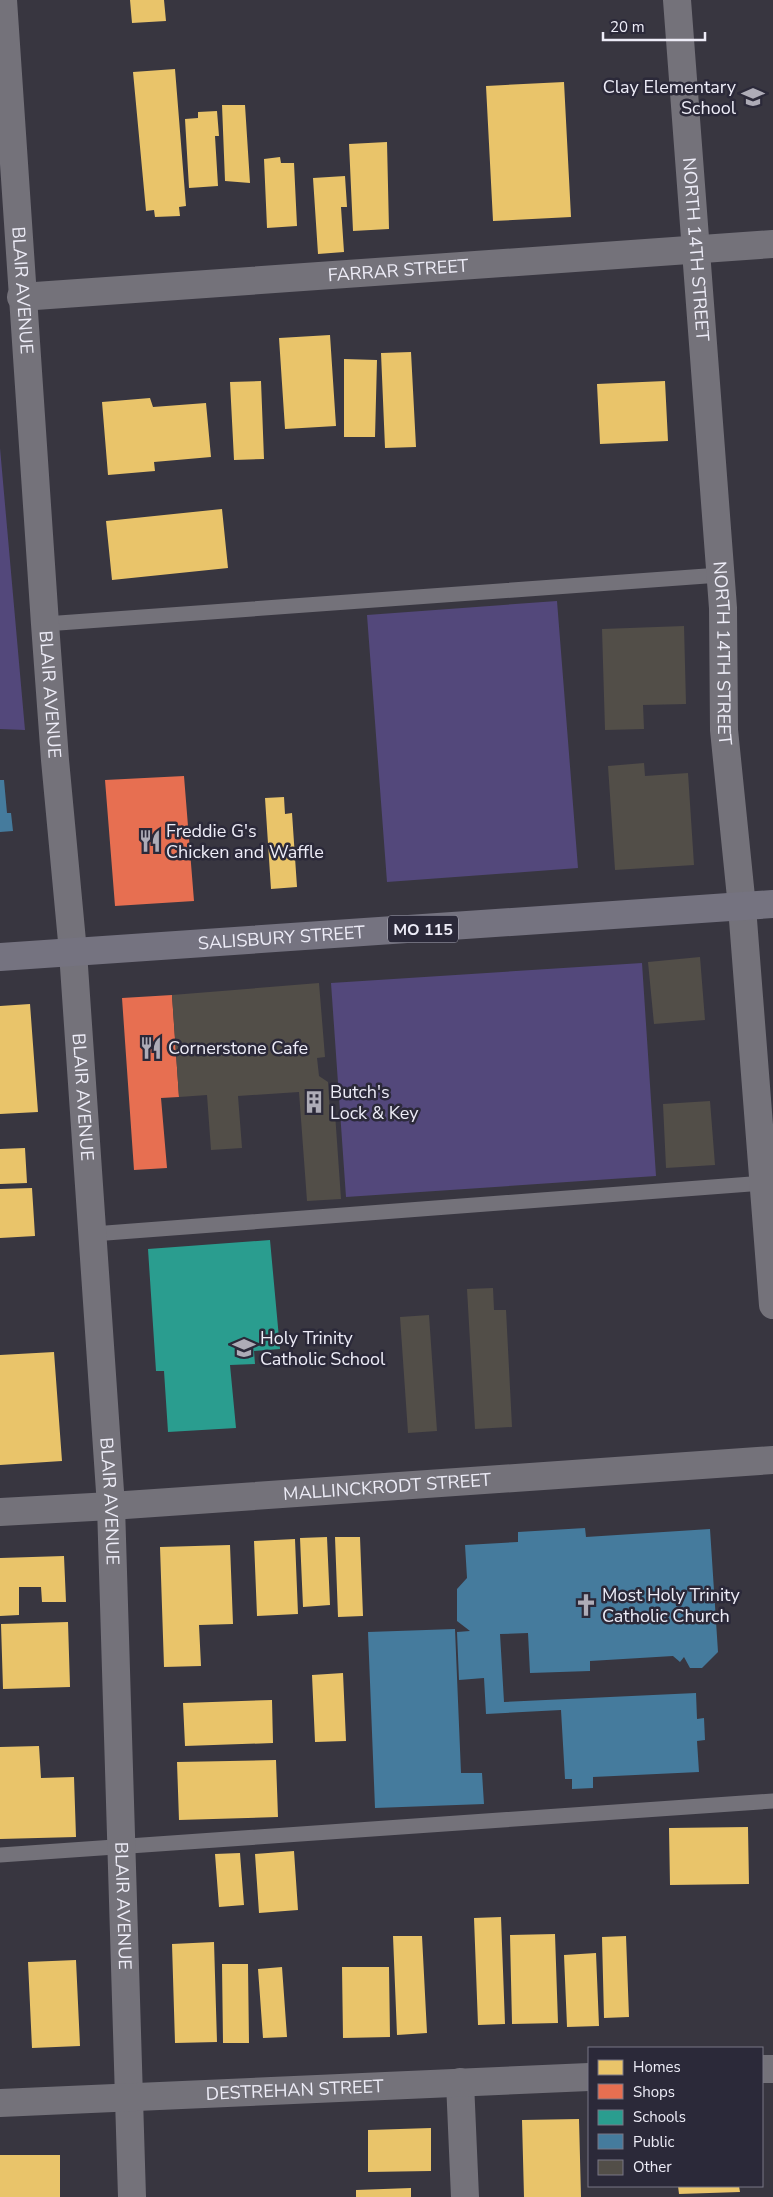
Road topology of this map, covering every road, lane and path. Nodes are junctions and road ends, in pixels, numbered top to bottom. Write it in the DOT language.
graph roads {
  1 [pos="3,0"];
  2 [pos="677,0"];
  3 [pos="773,244"];
  4 [pos="695,249"];
  5 [pos="21,297"];
  6 [pos="720,575"];
  7 [pos="45,624"];
  8 [pos="773,904"];
  9 [pos="742,907"];
  10 [pos="73,952"];
  11 [pos="0,957"];
  12 [pos="765,1183"];
  13 [pos="93,1234"];
  14 [pos="773,1305"];
  15 [pos="773,1460"];
  16 [pos="111,1506"];
  17 [pos="0,1512"];
  18 [pos="773,1801"];
  19 [pos="122,1845"];
  20 [pos="0,1855"];
  21 [pos="588,2077"];
  22 [pos="460,2082"];
  23 [pos="129,2098"];
  24 [pos="0,2103"];
  25 [pos="132,2197"];
  26 [pos="465,2197"];
  1 -- 5 [label="street, BLAIR AVENUE"];
  2 -- 4 [label="street, NORTH 14TH STREET"];
  3 -- 4 [label="street, FARRAR STREET"];
  4 -- 5 [label="street, FARRAR STREET"];
  4 -- 6 [label="street, NORTH 14TH STREET"];
  5 -- 7 [label="street, BLAIR AVENUE"];
  6 -- 7 [label="lane"];
  6 -- 9 [label="street, NORTH 14TH STREET"];
  7 -- 10 [label="street, BLAIR AVENUE"];
  8 -- 9 [label="main road, SALISBURY STREET / MO 115"];
  9 -- 10 [label="main road, SALISBURY STREET / MO 115"];
  9 -- 12 [label="street, NORTH 14TH STREET"];
  10 -- 11 [label="main road, SALISBURY STREET / MO 115"];
  10 -- 13 [label="street, BLAIR AVENUE"];
  12 -- 13 [label="lane"];
  12 -- 14 [label="street, NORTH 14TH STREET"];
  13 -- 16 [label="street, BLAIR AVENUE"];
  15 -- 16 [label="street, MALLINCKRODT STREET"];
  16 -- 17 [label="street, MALLINCKRODT STREET"];
  16 -- 19 [label="street, BLAIR AVENUE"];
  18 -- 19 [label="lane"];
  19 -- 20 [label="lane"];
  19 -- 23 [label="street, BLAIR AVENUE"];
  21 -- 22 [label="street, DESTREHAN STREET"];
  22 -- 23 [label="street, DESTREHAN STREET"];
  22 -- 26 [label="street"];
  23 -- 24 [label="street, DESTREHAN STREET"];
  23 -- 25 [label="street, BLAIR AVENUE"];
}
